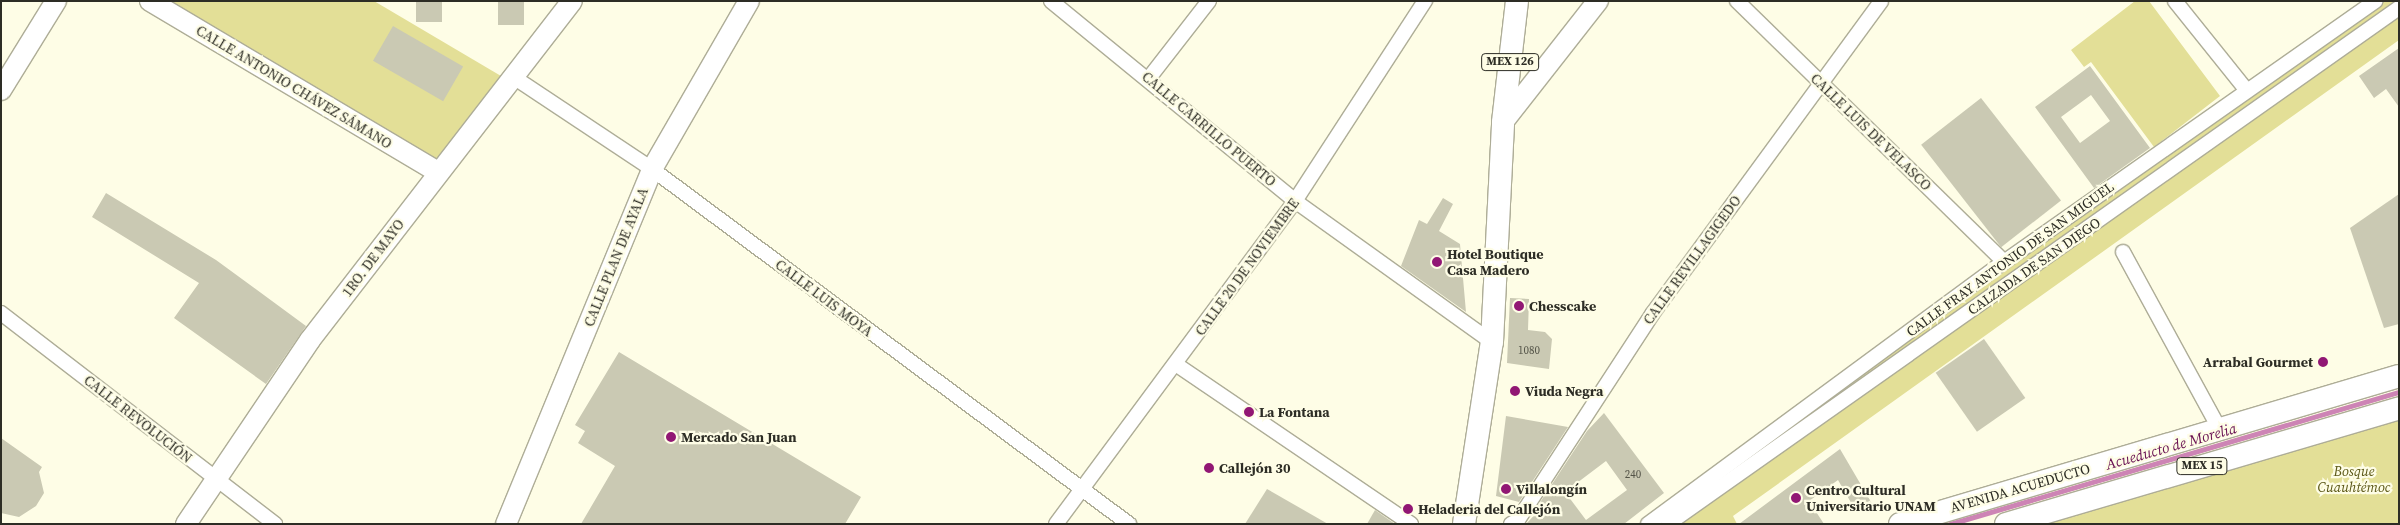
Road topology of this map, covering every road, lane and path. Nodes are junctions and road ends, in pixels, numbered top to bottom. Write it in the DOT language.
graph roads {
  1 [pos="56,1"];
  2 [pos="150,1"];
  3 [pos="572,1"];
  4 [pos="749,1"];
  5 [pos="1051,1"];
  6 [pos="1209,1"];
  7 [pos="1425,1"];
  8 [pos="1517,1"];
  9 [pos="1598,1"];
  10 [pos="1737,1"];
  11 [pos="1881,1"];
  12 [pos="2175,1"];
  13 [pos="2366,4"];
  14 [pos="2399,8"];
  15 [pos="515,78"];
  16 [pos="1149,78"];
  17 [pos="1821,83"];
  18 [pos="1,90"];
  19 [pos="2247,91"];
  20 [pos="1504,122"];
  21 [pos="652,170"];
  22 [pos="438,172"];
  23 [pos="1295,201"];
  24 [pos="2123,252"];
  25 [pos="2004,262"];
  26 [pos="1,313"];
  27 [pos="1492,342"];
  28 [pos="1176,364"];
  29 [pos="2399,376"];
  30 [pos="2399,408"];
  31 [pos="2220,430"];
  32 [pos="215,479"];
  33 [pos="1082,490"];
  34 [pos="186,524"];
  35 [pos="275,524"];
  36 [pos="506,524"];
  37 [pos="1056,524"];
  38 [pos="1129,524"];
  39 [pos="1411,524"];
  40 [pos="1464,524"];
  41 [pos="1511,524"];
  42 [pos="1648,524"];
  43 [pos="1668,524"];
  44 [pos="1900,524"];
  45 [pos="2006,524"];
  1 -- 18 [label="street"];
  2 -- 22 [label="street, CALLE ANTONIO CHÁVEZ SÁMANO"];
  3 -- 15 [label="street, 1RO. DE MAYO"];
  4 -- 21 [label="street, CALLE PLAN DE AYALA"];
  5 -- 16 [label="street, CALLE CARRILLO PUERTO"];
  6 -- 16 [label="street"];
  7 -- 23 [label="street, CALLE 20 DE NOVIEMBRE"];
  8 -- 20 [label="main road, MEX 126"];
  9 -- 20 [label="street"];
  10 -- 17 [label="street, CALLE LUIS DE VELASCO"];
  11 -- 17 [label="street, CALLE REVILLAGIGEDO"];
  12 -- 19 [label="street"];
  13 -- 19 [label="street, CALLE FRAY ANTONIO DE SAN MIGUEL"];
  14 -- 43 [label="street, CALZADA DE SAN DIEGO"];
  15 -- 21 [label="street, CALLE LUIS MOYA"];
  15 -- 22 [label="street, 1RO. DE MAYO"];
  16 -- 23 [label="street, CALLE CARRILLO PUERTO"];
  17 -- 25 [label="street, CALLE LUIS DE VELASCO"];
  17 -- 41 [label="street, CALLE REVILLAGIGEDO"];
  19 -- 25 [label="street, CALLE FRAY ANTONIO DE SAN MIGUEL"];
  20 -- 27 [label="main road, MEX 126"];
  21 -- 33 [label="street, CALLE LUIS MOYA"];
  21 -- 36 [label="street, CALLE PLAN DE AYALA"];
  22 -- 32 [label="street, 1RO. DE MAYO"];
  23 -- 27 [label="street, CALLE CARRILLO PUERTO"];
  23 -- 28 [label="street, CALLE 20 DE NOVIEMBRE"];
  24 -- 31 [label="street"];
  25 -- 42 [label="street, CALLE FRAY ANTONIO DE SAN MIGUEL"];
  26 -- 32 [label="street, CALLE REVOLUCIÓN"];
  27 -- 40 [label="main road, MEX 126"];
  28 -- 33 [label="street, CALLE 20 DE NOVIEMBRE"];
  28 -- 39 [label="street"];
  29 -- 31 [label="main road, AVENIDA ACUEDUCTO / MEX 15"];
  30 -- 45 [label="main road, MEX 15"];
  31 -- 44 [label="main road, AVENIDA ACUEDUCTO / MEX 15"];
  32 -- 34 [label="street, 1RO. DE MAYO"];
  32 -- 35 [label="street, CALLE REVOLUCIÓN"];
  33 -- 37 [label="street, CALLE 20 DE NOVIEMBRE"];
  33 -- 38 [label="street, CALLE LUIS MOYA"];
}
